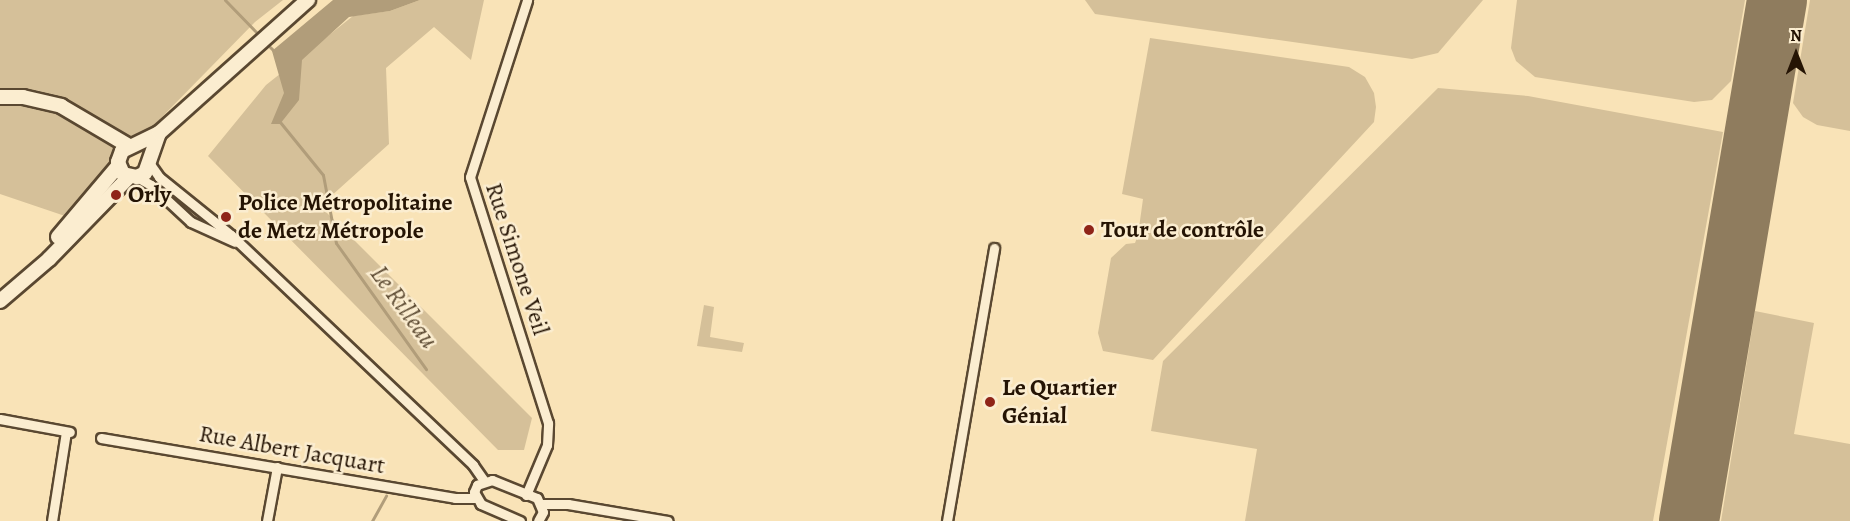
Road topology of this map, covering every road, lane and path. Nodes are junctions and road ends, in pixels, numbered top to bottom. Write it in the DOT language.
graph roads {
  1 [pos="308,0"];
  2 [pos="527,0"];
  3 [pos="0,97"];
  4 [pos="159,133"];
  5 [pos="106,135"];
  6 [pos="133,146"];
  7 [pos="149,160"];
  8 [pos="118,162"];
  9 [pos="133,177"];
  10 [pos="203,210"];
  11 [pos="191,222"];
  12 [pos="235,242"];
  13 [pos="994,248"];
  14 [pos="20,282"];
  15 [pos="0,301"];
  16 [pos="0,419"];
  17 [pos="101,438"];
  18 [pos="277,467"];
  19 [pos="484,481"];
  20 [pos="526,495"];
  21 [pos="476,498"];
  22 [pos="542,504"];
  23 [pos="52,521"];
  24 [pos="267,521"];
  25 [pos="520,521"];
  26 [pos="537,521"];
  27 [pos="668,521"];
  28 [pos="947,521"];
  1 -- 4 [label="main road"];
  2 -- 20 [label="street, Rue Simone Veil"];
  3 -- 5 [label="main road"];
  4 -- 6 [label="main road"];
  4 -- 7 [label="main road"];
  5 -- 6 [label="main road"];
  5 -- 8 [label="main road"];
  6 -- 7 [label="main road"];
  6 -- 8 [label="main road"];
  7 -- 9 [label="main road"];
  7 -- 10 [label="street"];
  8 -- 9 [label="main road"];
  8 -- 14 [label="main road"];
  9 -- 11 [label="street"];
  9 -- 14 [label="main road"];
  10 -- 11 [label="street"];
  10 -- 12 [label="street"];
  11 -- 12 [label="street"];
  12 -- 19 [label="street"];
  13 -- 28 [label="street"];
  14 -- 15 [label="main road"];
  16 -- 23 [label="street"];
  17 -- 18 [label="street, Rue Albert Jacquart"];
  18 -- 21 [label="street, Rue Albert Jacquart"];
  18 -- 24 [label="street"];
  19 -- 20 [label="street"];
  19 -- 21 [label="street"];
  20 -- 22 [label="street"];
  21 -- 25 [label="street"];
  22 -- 26 [label="street"];
  22 -- 27 [label="street"];
}
